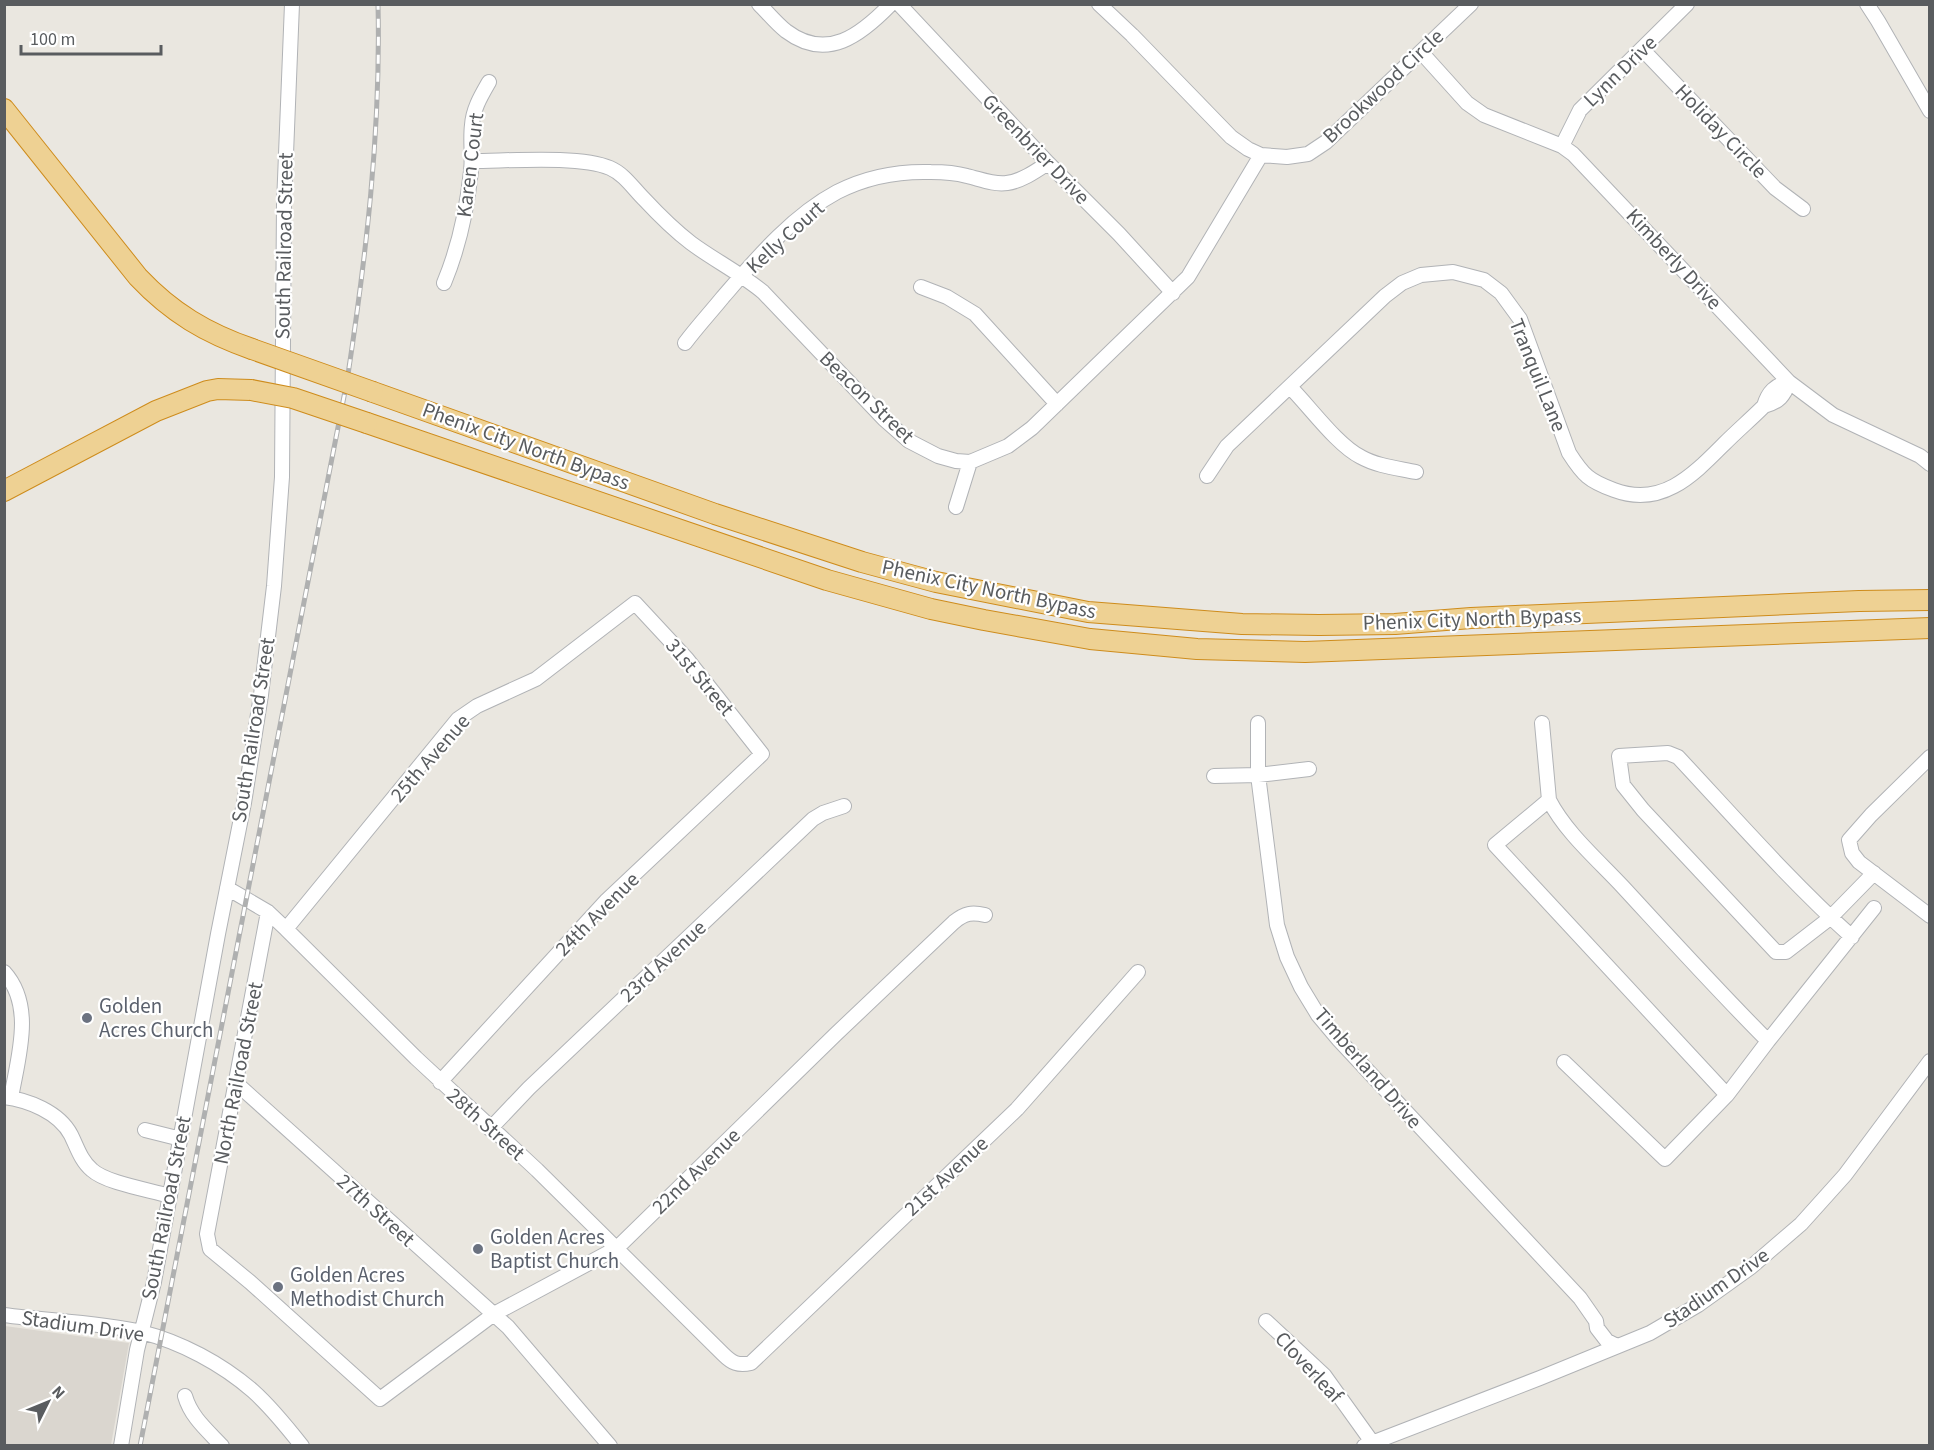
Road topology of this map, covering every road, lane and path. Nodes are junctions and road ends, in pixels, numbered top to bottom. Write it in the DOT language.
graph roads {
  1 [pos="292,4"];
  2 [pos="759,4"];
  3 [pos="891,4"];
  4 [pos="899,4"];
  5 [pos="1471,4"];
  6 [pos="1688,4"];
  7 [pos="1867,4"];
  8 [pos="1102,6"];
  9 [pos="1642,49"];
  10 [pos="1421,52"];
  11 [pos="489,82"];
  12 [pos="4,108"];
  13 [pos="1929,111"];
  14 [pos="1563,146"];
  15 [pos="1261,155"];
  16 [pos="472,161"];
  17 [pos="1048,163"];
  18 [pos="1803,209"];
  19 [pos="742,275"];
  20 [pos="444,283"];
  21 [pos="921,287"];
  22 [pos="1173,293"];
  23 [pos="685,343"];
  24 [pos="1789,382"];
  25 [pos="1290,387"];
  26 [pos="1057,404"];
  27 [pos="970,462"];
  28 [pos="1929,464"];
  29 [pos="1416,472"];
  30 [pos="1207,476"];
  31 [pos="4,491"];
  32 [pos="956,507"];
  33 [pos="1929,600"];
  34 [pos="635,603"];
  35 [pos="1929,628"];
  36 [pos="1258,723"];
  37 [pos="1542,723"];
  38 [pos="762,754"];
  39 [pos="1929,757"];
  40 [pos="1309,769"];
  41 [pos="1258,775"];
  42 [pos="1214,776"];
  43 [pos="1549,800"];
  44 [pos="844,806"];
  45 [pos="1874,873"];
  46 [pos="227,888"];
  47 [pos="1874,908"];
  48 [pos="268,912"];
  49 [pos="985,915"];
  50 [pos="1929,916"];
  51 [pos="1830,918"];
  52 [pos="286,929"];
  53 [pos="1852,937"];
  54 [pos="4,972"];
  55 [pos="1138,972"];
  56 [pos="1768,1041"];
  57 [pos="1564,1062"];
  58 [pos="1929,1063"];
  59 [pos="440,1082"];
  60 [pos="236,1083"];
  61 [pos="1727,1095"];
  62 [pos="8,1097"];
  63 [pos="490,1129"];
  64 [pos="145,1130"];
  65 [pos="181,1139"];
  66 [pos="170,1196"];
  67 [pos="617,1248"];
  68 [pos="494,1314"];
  69 [pos="4,1315"];
  70 [pos="1266,1321"];
  71 [pos="141,1332"];
  72 [pos="1617,1346"];
  73 [pos="741,1366"];
  74 [pos="185,1396"];
  75 [pos="380,1399"];
  76 [pos="1368,1444"];
  77 [pos="121,1446"];
  78 [pos="222,1446"];
  79 [pos="302,1446"];
  80 [pos="610,1446"];
  1 -- 46 [label="street, South Railroad Street"];
  2 -- 3 [label="street"];
  4 -- 17 [label="street, Greenbrier Drive"];
  5 -- 10 [label="street, Brookwood Circle"];
  6 -- 9 [label="street, Lynn Drive"];
  7 -- 13 [label="street"];
  8 -- 15 [label="street, Brookwood Circle"];
  9 -- 14 [label="street, Lynn Drive"];
  9 -- 18 [label="street, Holiday Circle"];
  10 -- 14 [label="street, Kimberly Drive"];
  10 -- 15 [label="street, Brookwood Circle"];
  11 -- 16 [label="street, Karen Court"];
  12 -- 33 [label="highway, Phenix City North Bypass, bridge"];
  14 -- 24 [label="street, Kimberly Drive"];
  15 -- 22 [label="street"];
  16 -- 19 [label="street, Beacon Street"];
  16 -- 20 [label="street, Karen Court"];
  17 -- 19 [label="street, Kelly Court"];
  17 -- 22 [label="street, Greenbrier Drive"];
  19 -- 23 [label="street, Kelly Court"];
  19 -- 27 [label="street, Beacon Street"];
  21 -- 26 [label="street"];
  22 -- 26 [label="street"];
  24 -- 25 [label="street, Tranquil Lane"];
  24 -- 28 [label="street, Kimberly Drive"];
  25 -- 29 [label="street"];
  25 -- 30 [label="street, Tranquil Lane"];
  26 -- 27 [label="street"];
  27 -- 32 [label="street"];
  31 -- 35 [label="highway, Phenix City North Bypass, bridge"];
  34 -- 38 [label="street, 31st Street"];
  34 -- 52 [label="street, 25th Avenue"];
  36 -- 41 [label="street, Timberland Drive"];
  37 -- 43 [label="street"];
  38 -- 59 [label="street, 24th Avenue"];
  39 -- 45 [label="street"];
  40 -- 41 [label="street"];
  41 -- 42 [label="street"];
  41 -- 72 [label="street, Timberland Drive"];
  43 -- 56 [label="street"];
  43 -- 61 [label="street"];
  44 -- 63 [label="street, 23rd Avenue"];
  45 -- 50 [label="street"];
  45 -- 51 [label="street"];
  46 -- 48 [label="street, 28th Street"];
  46 -- 65 [label="street, South Railroad Street"];
  47 -- 53 [label="street"];
  48 -- 52 [label="street, 28th Street"];
  48 -- 60 [label="street, North Railroad Street"];
  49 -- 67 [label="street, 22nd Avenue"];
  51 -- 51 [label="street"];
  51 -- 53 [label="street"];
  52 -- 59 [label="street, 28th Street"];
  53 -- 56 [label="street"];
  54 -- 62 [label="street"];
  55 -- 73 [label="street, 21st Avenue"];
  56 -- 61 [label="street"];
  57 -- 61 [label="street"];
  58 -- 72 [label="street, Stadium Drive"];
  59 -- 63 [label="street, 28th Street"];
  60 -- 68 [label="street, 27th Street"];
  60 -- 75 [label="street, North Railroad Street"];
  62 -- 66 [label="street"];
  63 -- 67 [label="street, 28th Street"];
  64 -- 65 [label="street"];
  65 -- 66 [label="street, South Railroad Street"];
  66 -- 71 [label="street, South Railroad Street"];
  67 -- 68 [label="street, 22nd Avenue"];
  67 -- 73 [label="street, 28th Street"];
  68 -- 75 [label="street, 22nd Avenue"];
  68 -- 80 [label="street, 27th Street"];
  69 -- 71 [label="street, Stadium Drive"];
  70 -- 76 [label="street, Cloverleaf"];
  71 -- 77 [label="street, South Railroad Street"];
  71 -- 79 [label="street, Stadium Drive"];
  72 -- 76 [label="street, Stadium Drive"];
  74 -- 78 [label="street"];
}
